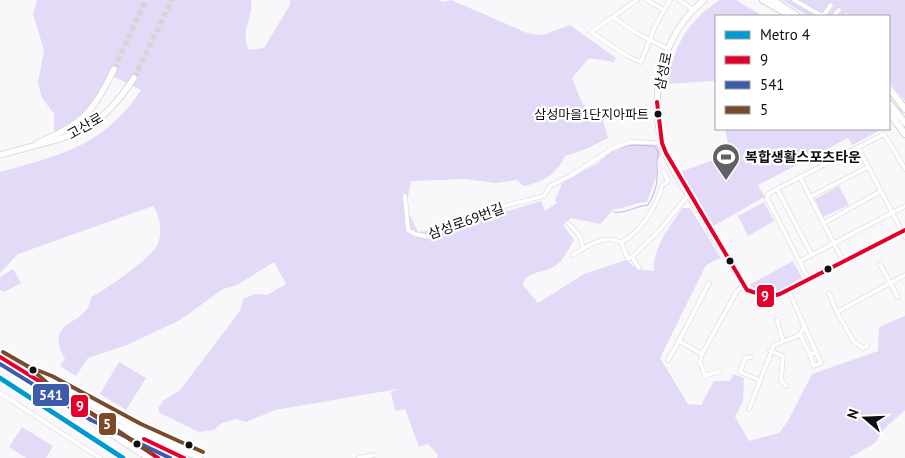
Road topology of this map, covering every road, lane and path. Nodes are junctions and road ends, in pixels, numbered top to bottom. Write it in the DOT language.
graph roads {
  1 [pos="637,0"];
  2 [pos="647,0"];
  3 [pos="670,0"];
  4 [pos="679,0"];
  5 [pos="704,0"];
  6 [pos="763,0"];
  7 [pos="767,0"];
  8 [pos="773,0"];
  9 [pos="794,0"];
  10 [pos="780,5"];
  11 [pos="831,5"];
  12 [pos="692,9"];
  13 [pos="664,10"];
  14 [pos="839,10"];
  15 [pos="789,15"];
  16 [pos="796,15"];
  17 [pos="820,15"];
  18 [pos="823,15"];
  19 [pos="835,15"];
  20 [pos="613,17"];
  21 [pos="649,41"];
  22 [pos="668,49"];
  23 [pos="114,69"];
  24 [pos="134,78"];
  25 [pos="890,89"];
  26 [pos="890,98"];
  27 [pos="890,104"];
  28 [pos="905,109"];
  29 [pos="890,113"];
  30 [pos="905,117"];
  31 [pos="905,123"];
  32 [pos="905,134"];
  33 [pos="662,143"];
  34 [pos="858,147"];
  35 [pos="21,149"];
  36 [pos="0,155"];
  37 [pos="868,167"];
  38 [pos="905,169"];
  39 [pos="663,171"];
  40 [pos="800,177"];
  41 [pos="777,188"];
  42 [pos="881,191"];
  43 [pos="689,194"];
  44 [pos="405,196"];
  45 [pos="810,197"];
  46 [pos="905,206"];
  47 [pos="696,207"];
  48 [pos="892,213"];
  49 [pos="568,223"];
  50 [pos="824,223"];
  51 [pos="709,229"];
  52 [pos="904,233"];
  53 [pos="622,242"];
  54 [pos="834,243"];
  55 [pos="584,248"];
  56 [pos="573,254"];
  57 [pos="812,255"];
  58 [pos="630,258"];
  59 [pos="800,261"];
  60 [pos="843,261"];
  61 [pos="880,264"];
  62 [pos="639,268"];
  63 [pos="905,275"];
  64 [pos="809,280"];
  65 [pos="709,283"];
  66 [pos="890,283"];
  67 [pos="744,285"];
  68 [pos="788,290"];
  69 [pos="828,293"];
  70 [pos="898,297"];
  71 [pos="837,312"];
  72 [pos="777,320"];
  73 [pos="711,325"];
  74 [pos="804,326"];
  75 [pos="717,328"];
  76 [pos="800,335"];
  77 [pos="783,340"];
  78 [pos="679,341"];
  79 [pos="867,346"];
  80 [pos="770,351"];
  81 [pos="816,352"];
  82 [pos="702,354"];
  83 [pos="810,355"];
  84 [pos="0,357"];
  85 [pos="750,358"];
  86 [pos="668,360"];
  87 [pos="720,371"];
  88 [pos="25,372"];
  89 [pos="759,380"];
  90 [pos="786,386"];
  91 [pos="0,392"];
  92 [pos="749,410"];
  93 [pos="94,414"];
  94 [pos="374,455"];
  95 [pos="100,458"];
  96 [pos="148,458"];
  97 [pos="158,458"];
  98 [pos="184,458"];
  99 [pos="200,458"];
  100 [pos="359,458"];
  1 -- 20 [label="street"];
  2 -- 13 [label="street"];
  3 -- 13 [label="street"];
  4 -- 12 [label="street"];
  5 -- 12 [label="street, 삼성로"];
  6 -- 15 [label="main road"];
  7 -- 10 [label="main road"];
  8 -- 10 [label="main road"];
  9 -- 17 [label="street"];
  10 -- 16 [label="main road"];
  11 -- 18 [label="street"];
  12 -- 22 [label="street, 삼성로"];
  13 -- 21 [label="street"];
  14 -- 19 [label="street"];
  20 -- 21 [label="street"];
  20 -- 21 [label="street"];
  21 -- 22 [label="street"];
  22 -- 33 [label="street, 삼성로"];
  23 -- 35 [label="street, 고산로"];
  24 -- 35 [label="street, 고산로"];
  25 -- 28 [label="main road"];
  26 -- 30 [label="main road"];
  27 -- 31 [label="main road"];
  29 -- 32 [label="main road"];
  33 -- 43 [label="street, 삼성로"];
  33 -- 44 [label="street, 삼성로69번길"];
  34 -- 37 [label="street"];
  34 -- 38 [label="street"];
  34 -- 40 [label="street"];
  35 -- 36 [label="street, 고산로"];
  37 -- 42 [label="street"];
  37 -- 45 [label="street"];
  39 -- 53 [label="street"];
  40 -- 41 [label="street"];
  40 -- 45 [label="street"];
  41 -- 57 [label="street"];
  41 -- 59 [label="street"];
  42 -- 48 [label="street"];
  42 -- 50 [label="street"];
  43 -- 47 [label="street, 삼성로"];
  43 -- 58 [label="street"];
  45 -- 50 [label="street"];
  46 -- 48 [label="street"];
  48 -- 52 [label="street"];
  48 -- 54 [label="street"];
  49 -- 55 [label="street"];
  50 -- 54 [label="street"];
  51 -- 67 [label="street"];
  52 -- 60 [label="street"];
  53 -- 55 [label="street"];
  53 -- 58 [label="street"];
  54 -- 57 [label="street"];
  54 -- 60 [label="street"];
  55 -- 56 [label="street"];
  57 -- 59 [label="street"];
  58 -- 62 [label="street"];
  59 -- 64 [label="street"];
  60 -- 64 [label="street"];
  61 -- 66 [label="street"];
  63 -- 66 [label="street"];
  64 -- 68 [label="street"];
  65 -- 78 [label="street"];
  66 -- 70 [label="street"];
  66 -- 71 [label="street"];
  67 -- 68 [label="street"];
  67 -- 75 [label="street"];
  68 -- 74 [label="street"];
  69 -- 71 [label="street"];
  71 -- 79 [label="street"];
  72 -- 77 [label="street"];
  73 -- 75 [label="street"];
  74 -- 76 [label="street"];
  74 -- 81 [label="street"];
  75 -- 82 [label="street"];
  76 -- 77 [label="street"];
  76 -- 83 [label="street"];
  77 -- 80 [label="street"];
  78 -- 82 [label="street"];
  78 -- 86 [label="street"];
  80 -- 89 [label="street"];
  80 -- 90 [label="street"];
  81 -- 83 [label="street"];
  81 -- 83 [label="street"];
  82 -- 87 [label="street"];
  84 -- 88 [label="street"];
  85 -- 89 [label="street"];
  88 -- 93 [label="street"];
  88 -- 96 [label="street"];
  88 -- 99 [label="street"];
  89 -- 92 [label="street"];
  91 -- 95 [label="street"];
  93 -- 97 [label="street"];
  93 -- 98 [label="street"];
  94 -- 100 [label="street"];
}
